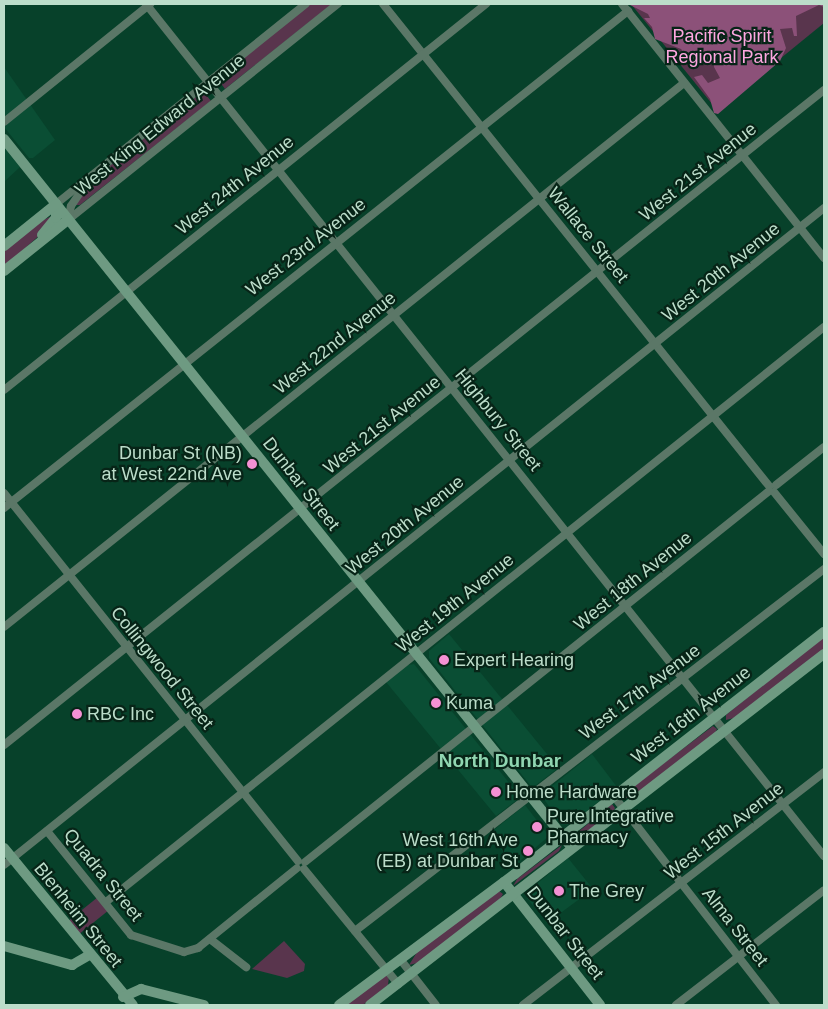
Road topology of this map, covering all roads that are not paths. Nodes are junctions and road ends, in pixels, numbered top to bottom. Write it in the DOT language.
graph roads {
  1 [pos="148,4"];
  2 [pos="306,4"];
  3 [pos="338,4"];
  4 [pos="383,4"];
  5 [pos="486,4"];
  6 [pos="622,4"];
  7 [pos="628,11"];
  8 [pos="424,53"];
  9 [pos="208,82"];
  10 [pos="684,83"];
  11 [pos="824,90"];
  12 [pos="220,98"];
  13 [pos="4,122"];
  14 [pos="482,126"];
  15 [pos="4,139"];
  16 [pos="743,155"];
  17 [pos="99,170"];
  18 [pos="278,170"];
  19 [pos="539,199"];
  20 [pos="56,204"];
  21 [pos="824,208"];
  22 [pos="68,220"];
  23 [pos="800,227"];
  24 [pos="39,243"];
  25 [pos="336,243"];
  26 [pos="4,246"];
  27 [pos="824,258"];
  28 [pos="4,271"];
  29 [pos="598,271"];
  30 [pos="126,292"];
  31 [pos="395,315"];
  32 [pos="824,327"];
  33 [pos="656,344"];
  34 [pos="184,364"];
  35 [pos="452,388"];
  36 [pos="4,390"];
  37 [pos="714,416"];
  38 [pos="243,436"];
  39 [pos="824,446"];
  40 [pos="510,460"];
  41 [pos="772,489"];
  42 [pos="4,493"];
  43 [pos="11,502"];
  44 [pos="4,508"];
  45 [pos="300,509"];
  46 [pos="568,532"];
  47 [pos="824,554"];
  48 [pos="824,569"];
  49 [pos="69,575"];
  50 [pos="358,582"];
  51 [pos="627,605"];
  52 [pos="4,627"];
  53 [pos="824,632"];
  54 [pos="127,647"];
  55 [pos="415,654"];
  56 [pos="824,654"];
  57 [pos="684,677"];
  58 [pos="716,717"];
  59 [pos="184,720"];
  60 [pos="475,726"];
  61 [pos="726,729"];
  62 [pos="4,746"];
  63 [pos="824,772"];
  64 [pos="244,793"];
  65 [pos="530,795"];
  66 [pos="613,795"];
  67 [pos="784,804"];
  68 [pos="624,809"];
  69 [pos="47,831"];
  70 [pos="562,836"];
  71 [pos="4,848"];
  72 [pos="572,848"];
  73 [pos="824,856"];
  74 [pos="8,862"];
  75 [pos="301,865"];
  76 [pos="504,882"];
  77 [pos="682,883"];
  78 [pos="824,890"];
  79 [pos="514,894"];
  80 [pos="106,902"];
  81 [pos="355,932"];
  82 [pos="210,939"];
  83 [pos="4,946"];
  84 [pos="195,950"];
  85 [pos="89,955"];
  86 [pos="739,956"];
  87 [pos="400,959"];
  88 [pos="246,967"];
  89 [pos="571,968"];
  90 [pos="386,970"];
  91 [pos="411,974"];
  92 [pos="398,984"];
  93 [pos="128,1002"];
  94 [pos="204,1005"];
  95 [pos="339,1005"];
  96 [pos="370,1005"];
  97 [pos="436,1005"];
  98 [pos="523,1005"];
  99 [pos="600,1005"];
  100 [pos="676,1005"];
  101 [pos="776,1005"];
  1 -- 9 [label="street, Highbury Street"];
  1 -- 13 [label="street"];
  2 -- 9 [label="street, West King Edward Avenue"];
  3 -- 12 [label="street, West King Edward Avenue"];
  4 -- 8 [label="street, Wallace Street"];
  5 -- 8 [label="street, West 24th Avenue"];
  6 -- 7 [label="street"];
  7 -- 10 [label="street"];
  7 -- 14 [label="street, West 23rd Avenue"];
  8 -- 14 [label="street, Wallace Street"];
  8 -- 18 [label="street, West 24th Avenue"];
  9 -- 12 [label="street, Highbury Street"];
  9 -- 17 [label="street, West King Edward Avenue"];
  10 -- 16 [label="street"];
  10 -- 19 [label="street, West 22nd Avenue"];
  11 -- 16 [label="street, West 21st Avenue"];
  12 -- 18 [label="street, Highbury Street"];
  12 -- 22 [label="street, West King Edward Avenue"];
  14 -- 19 [label="street, Wallace Street"];
  14 -- 25 [label="street, West 23rd Avenue"];
  15 -- 20 [label="main road, Dunbar Street"];
  16 -- 23 [label="street"];
  16 -- 29 [label="street, West 21st Avenue"];
  17 -- 20 [label="street, West King Edward Avenue"];
  17 -- 22 [label="street"];
  18 -- 25 [label="street, Highbury Street"];
  18 -- 30 [label="street, West 24th Avenue"];
  19 -- 29 [label="street, Wallace Street"];
  19 -- 31 [label="street, West 22nd Avenue"];
  20 -- 22 [label="main road, Dunbar Street"];
  20 -- 24 [label="main road"];
  20 -- 26 [label="main road, West King Edward Avenue"];
  21 -- 23 [label="street, West 20th Avenue"];
  22 -- 24 [label="main road, West King Edward Avenue"];
  22 -- 30 [label="main road, Dunbar Street"];
  23 -- 27 [label="street"];
  23 -- 33 [label="street, West 20th Avenue"];
  24 -- 28 [label="main road, West King Edward Avenue"];
  25 -- 31 [label="street, Highbury Street"];
  25 -- 34 [label="street, West 23rd Avenue"];
  29 -- 33 [label="street, Wallace Street"];
  29 -- 35 [label="street, West 21st Avenue"];
  30 -- 34 [label="main road, Dunbar Street"];
  30 -- 36 [label="street, West 24th Avenue"];
  31 -- 35 [label="street, Highbury Street"];
  31 -- 38 [label="street, West 22nd Avenue"];
  32 -- 37 [label="street, West 19th Avenue"];
  33 -- 37 [label="street, Wallace Street"];
  33 -- 40 [label="street, West 20th Avenue"];
  34 -- 38 [label="main road, Dunbar Street"];
  34 -- 43 [label="street, West 23rd Avenue"];
  35 -- 40 [label="street, Highbury Street"];
  35 -- 45 [label="street, West 21st Avenue"];
  37 -- 41 [label="street, Wallace Street"];
  37 -- 46 [label="street, West 19th Avenue"];
  38 -- 45 [label="main road, Dunbar Street"];
  38 -- 49 [label="street, West 22nd Avenue"];
  39 -- 41 [label="street, West 18th Avenue"];
  40 -- 46 [label="street, Highbury Street"];
  40 -- 50 [label="street, West 20th Avenue"];
  41 -- 47 [label="street, Wallace Street"];
  41 -- 51 [label="street, West 18th Avenue"];
  42 -- 43 [label="street, Collingwood Street"];
  43 -- 44 [label="street, West 23rd Avenue"];
  43 -- 49 [label="street, Collingwood Street"];
  45 -- 50 [label="main road, Dunbar Street"];
  45 -- 54 [label="street, West 21st Avenue"];
  46 -- 51 [label="street, Highbury Street"];
  46 -- 55 [label="street, West 19th Avenue"];
  48 -- 57 [label="street, West 17th Avenue"];
  49 -- 52 [label="street, West 22nd Avenue"];
  49 -- 54 [label="street, Collingwood Street"];
  50 -- 55 [label="main road, Dunbar Street"];
  50 -- 59 [label="street, West 20th Avenue"];
  51 -- 57 [label="street, Highbury Street"];
  51 -- 60 [label="street, West 18th Avenue"];
  53 -- 58 [label="main road, West 16th Avenue"];
  54 -- 59 [label="street, Collingwood Street"];
  54 -- 62 [label="street, West 21st Avenue"];
  55 -- 60 [label="main road, Dunbar Street"];
  55 -- 64 [label="street, West 19th Avenue"];
  56 -- 61 [label="main road, West 16th Avenue"];
  57 -- 58 [label="street, Highbury Street"];
  57 -- 65 [label="street, West 17th Avenue"];
  58 -- 61 [label="street, Highbury Street"];
  58 -- 66 [label="main road, West 16th Avenue"];
  59 -- 64 [label="street, Collingwood Street"];
  59 -- 69 [label="street, West 20th Avenue"];
  60 -- 65 [label="main road, Dunbar Street"];
  60 -- 75 [label="street, West 18th Avenue"];
  61 -- 67 [label="street, Highbury Street"];
  61 -- 68 [label="main road, West 16th Avenue"];
  63 -- 67 [label="street, West 15th Avenue"];
  64 -- 75 [label="street, Collingwood Street"];
  64 -- 80 [label="street, West 19th Avenue"];
  65 -- 70 [label="main road, Dunbar Street"];
  65 -- 81 [label="street, West 17th Avenue"];
  66 -- 68 [label="street, Alma Street"];
  66 -- 70 [label="main road, West 16th Avenue"];
  67 -- 73 [label="street, Highbury Street"];
  67 -- 77 [label="street, West 15th Avenue"];
  68 -- 72 [label="main road, West 16th Avenue"];
  68 -- 77 [label="street, Alma Street"];
  69 -- 74 [label="street, West 20th Avenue"];
  69 -- 80 [label="street, Quadra Street"];
  70 -- 72 [label="main road, Dunbar Street"];
  70 -- 76 [label="main road, West 16th Avenue"];
  71 -- 74 [label="main road, Blenheim Street"];
  72 -- 79 [label="main road, West 16th Avenue"];
  74 -- 85 [label="main road, Blenheim Street"];
  75 -- 81 [label="street, Collingwood Street"];
  75 -- 82 [label="street, West 18th Avenue"];
  76 -- 79 [label="main road, Dunbar Street"];
  76 -- 87 [label="main road, West 16th Avenue"];
  77 -- 86 [label="street, Alma Street"];
  77 -- 89 [label="street, West 15th Avenue"];
  78 -- 86 [label="street"];
  79 -- 89 [label="main road, Dunbar Street"];
  79 -- 91 [label="main road, West 16th Avenue"];
  80 -- 84 [label="street, Quadra Street"];
  81 -- 90 [label="street, Collingwood Street"];
  82 -- 84 [label="street, West 18th Avenue"];
  82 -- 88 [label="street"];
  83 -- 85 [label="main road"];
  85 -- 93 [label="main road, Blenheim Street"];
  86 -- 100 [label="street"];
  86 -- 101 [label="street, Alma Street"];
  87 -- 90 [label="main road, West 16th Avenue"];
  87 -- 91 [label="street"];
  89 -- 98 [label="street, West 15th Avenue"];
  89 -- 99 [label="main road, Dunbar Street"];
  90 -- 92 [label="street, Collingwood Street"];
  90 -- 95 [label="main road, West 16th Avenue"];
  91 -- 92 [label="main road, West 16th Avenue"];
  91 -- 97 [label="street"];
  92 -- 96 [label="main road, West 16th Avenue"];
  93 -- 94 [label="main road"];
}
